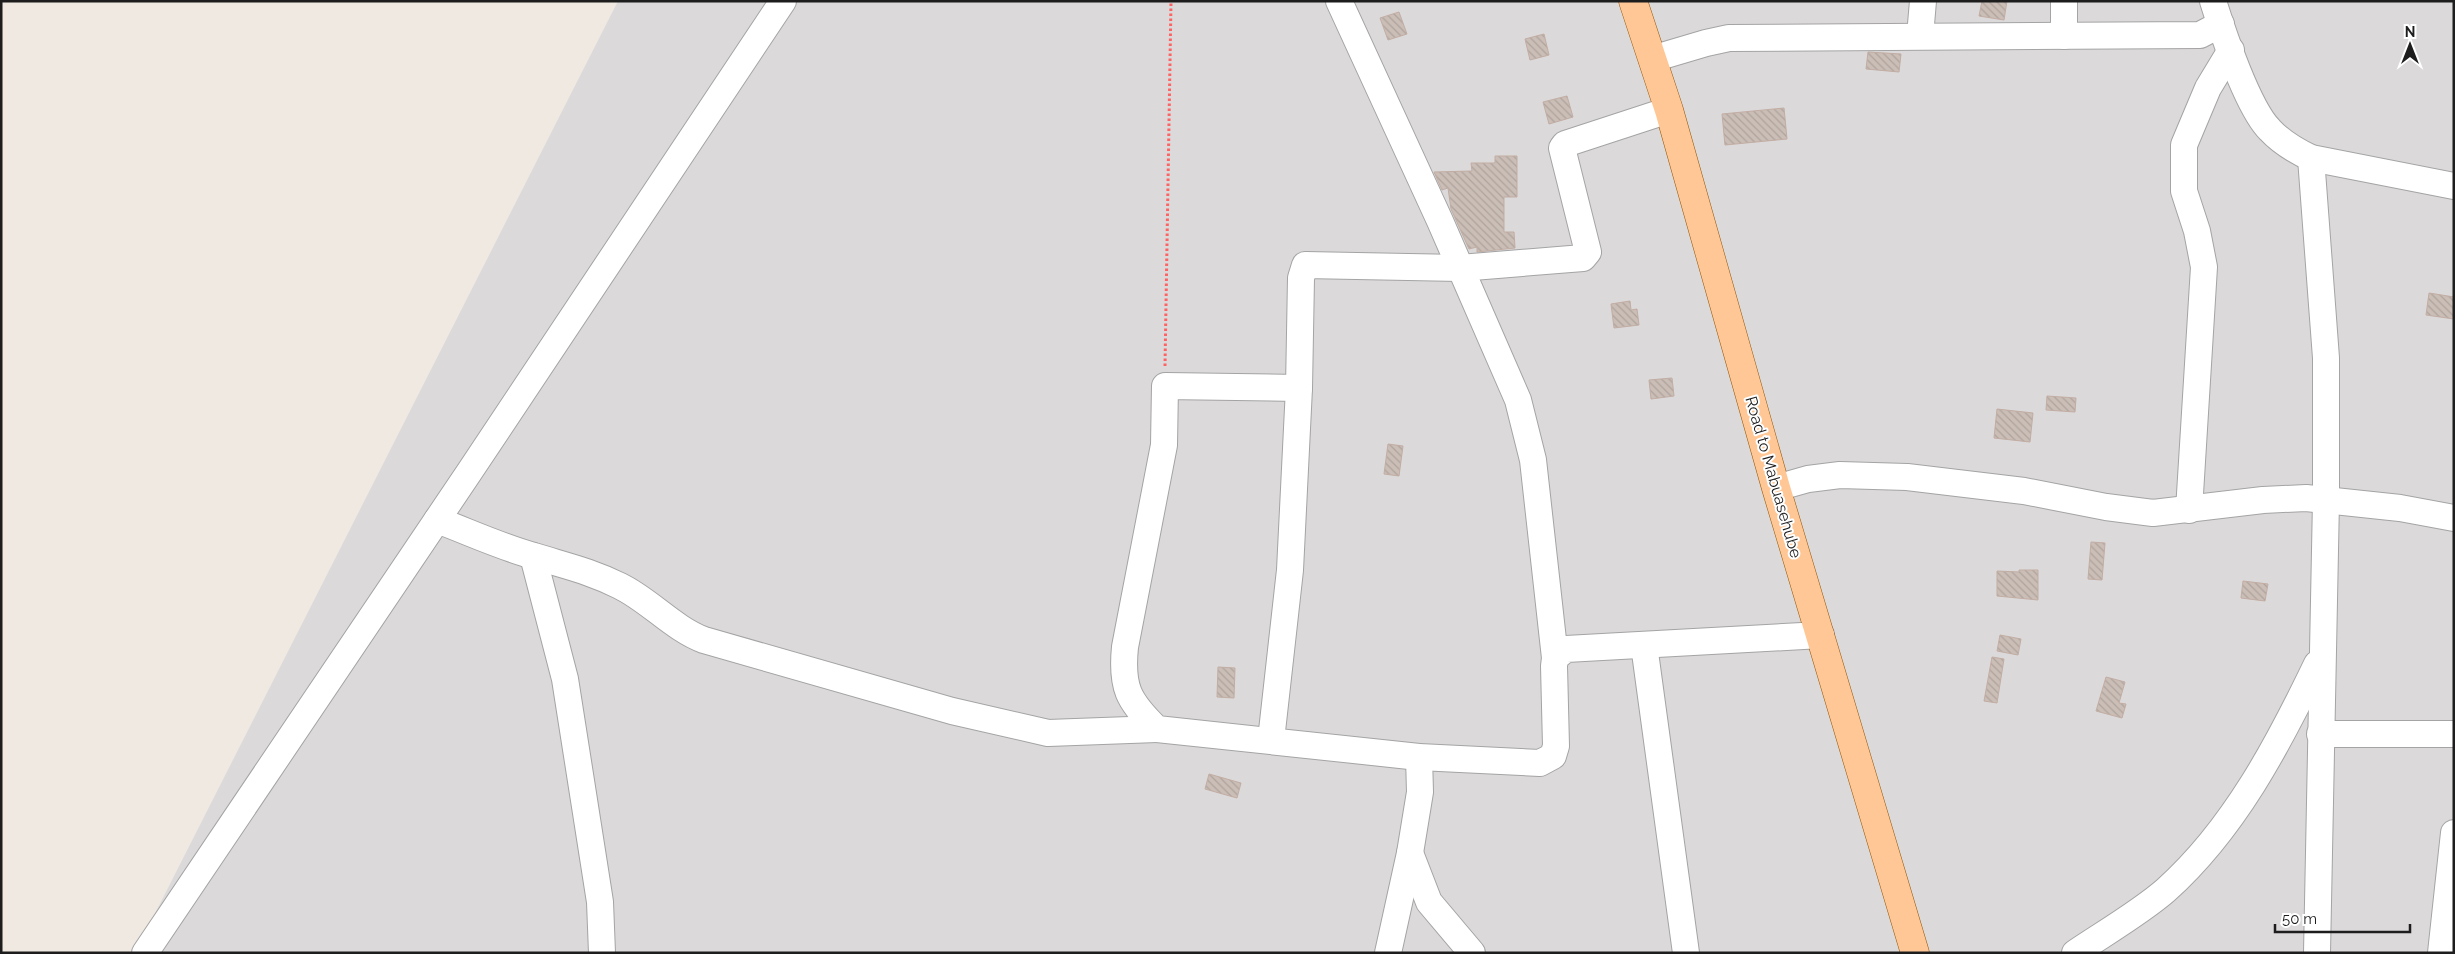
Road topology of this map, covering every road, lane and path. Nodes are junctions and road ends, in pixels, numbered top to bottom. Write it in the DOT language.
graph roads {
  1 [pos="783,1"];
  2 [pos="1172,1"];
  3 [pos="1339,1"];
  4 [pos="1633,1"];
  5 [pos="1923,1"];
  6 [pos="2064,1"];
  7 [pos="2217,13"];
  8 [pos="1920,36"];
  9 [pos="2064,36"];
  10 [pos="2231,50"];
  11 [pos="1652,59"];
  12 [pos="1669,110"];
  13 [pos="2311,158"];
  14 [pos="2454,186"];
  15 [pos="1460,268"];
  16 [pos="1165,386"];
  17 [pos="1299,388"];
  18 [pos="1776,488"];
  19 [pos="2326,500"];
  20 [pos="2188,510"];
  21 [pos="2454,518"];
  22 [pos="437,520"];
  23 [pos="534,556"];
  24 [pos="1821,635"];
  25 [pos="1644,645"];
  26 [pos="2322,656"];
  27 [pos="1555,658"];
  28 [pos="1157,729"];
  29 [pos="2320,734"];
  30 [pos="2454,734"];
  31 [pos="1271,740"];
  32 [pos="1419,757"];
  33 [pos="2454,833"];
  34 [pos="1410,853"];
  35 [pos="145,953"];
  36 [pos="602,953"];
  37 [pos="1388,953"];
  38 [pos="1472,953"];
  39 [pos="1686,953"];
  40 [pos="1915,953"];
  41 [pos="2075,953"];
  42 [pos="2317,953"];
  43 [pos="2441,953"];
  1 -- 22 [label="street"];
  2 -- 16 [label="path"];
  3 -- 15 [label="street"];
  4 -- 11 [label="main road, Road to Mabuasehube"];
  5 -- 8 [label="street"];
  6 -- 9 [label="street"];
  7 -- 9 [label="street"];
  7 -- 10 [label="street"];
  8 -- 9 [label="street"];
  8 -- 11 [label="street"];
  10 -- 13 [label="street"];
  10 -- 20 [label="street"];
  11 -- 12 [label="main road, Road to Mabuasehube"];
  12 -- 15 [label="street"];
  12 -- 18 [label="main road, Road to Mabuasehube"];
  13 -- 14 [label="street"];
  13 -- 19 [label="street"];
  15 -- 17 [label="street"];
  15 -- 27 [label="street"];
  16 -- 17 [label="street"];
  16 -- 28 [label="street"];
  17 -- 31 [label="street"];
  18 -- 20 [label="street"];
  18 -- 24 [label="main road, Road to Mabuasehube"];
  19 -- 20 [label="street"];
  19 -- 21 [label="street"];
  19 -- 26 [label="street"];
  22 -- 23 [label="street"];
  22 -- 35 [label="street"];
  23 -- 28 [label="street"];
  23 -- 36 [label="street"];
  24 -- 25 [label="street"];
  24 -- 40 [label="main road, Road to Mabuasehube"];
  25 -- 27 [label="street"];
  25 -- 39 [label="street"];
  26 -- 29 [label="street"];
  26 -- 41 [label="street"];
  27 -- 32 [label="street"];
  28 -- 31 [label="street"];
  29 -- 30 [label="street"];
  29 -- 42 [label="street"];
  31 -- 32 [label="street"];
  32 -- 34 [label="street"];
  33 -- 43 [label="street"];
  34 -- 37 [label="street"];
  34 -- 38 [label="street"];
}
